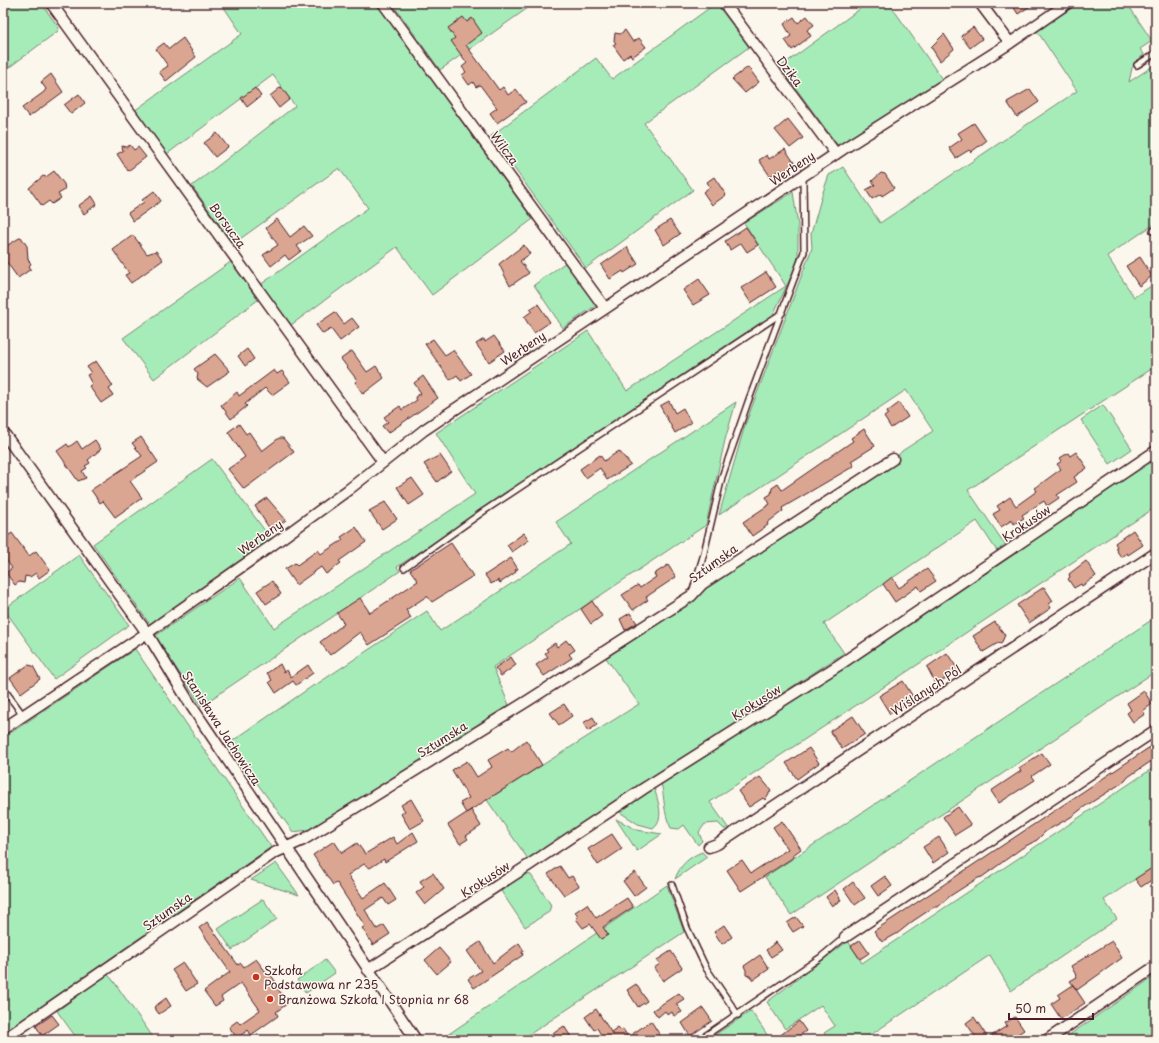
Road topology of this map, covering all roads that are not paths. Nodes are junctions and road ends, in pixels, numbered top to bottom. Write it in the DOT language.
graph roads {
  1 [pos="51,3"];
  2 [pos="383,3"];
  3 [pos="724,3"];
  4 [pos="980,3"];
  5 [pos="1068,3"];
  6 [pos="1010,43"];
  7 [pos="1156,53"];
  8 [pos="1137,65"];
  9 [pos="836,154"];
  10 [pos="803,176"];
  11 [pos="605,308"];
  12 [pos="782,313"];
  13 [pos="3,432"];
  14 [pos="1156,451"];
  15 [pos="893,459"];
  16 [pos="383,462"];
  17 [pos="1156,553"];
  18 [pos="404,568"];
  19 [pos="690,596"];
  20 [pos="147,633"];
  21 [pos="3,688"];
  22 [pos="23,715"];
  23 [pos="3,729"];
  24 [pos="1156,730"];
  25 [pos="709,847"];
  26 [pos="285,848"];
  27 [pos="672,885"];
  28 [pos="845,938"];
  29 [pos="1156,966"];
  30 [pos="368,970"];
  31 [pos="738,1015"];
  32 [pos="3,1040"];
  33 [pos="416,1040"];
  34 [pos="699,1040"];
  35 [pos="1047,1040"];
  1 -- 16 [label="street, Borsucza"];
  2 -- 11 [label="street, Wilcza"];
  3 -- 9 [label="street, Dzika"];
  4 -- 6 [label="street"];
  5 -- 6 [label="street, Werbeny"];
  6 -- 9 [label="street, Werbeny"];
  7 -- 8 [label="lane"];
  9 -- 10 [label="street, Werbeny"];
  10 -- 11 [label="street, Werbeny"];
  10 -- 12 [label="lane"];
  11 -- 16 [label="street, Werbeny"];
  12 -- 18 [label="lane"];
  12 -- 19 [label="lane"];
  13 -- 20 [label="street, Stanisława Jachowicza"];
  14 -- 30 [label="street, Krokusów"];
  15 -- 19 [label="street, Sztumska"];
  16 -- 20 [label="street, Werbeny"];
  17 -- 25 [label="street, Wiślanych Pól"];
  19 -- 26 [label="street, Sztumska"];
  20 -- 22 [label="street, Werbeny"];
  20 -- 26 [label="street, Stanisława Jachowicza"];
  21 -- 22 [label="lane"];
  22 -- 23 [label="street, Werbeny"];
  24 -- 28 [label="street"];
  26 -- 30 [label="street, Stanisława Jachowicza"];
  26 -- 32 [label="street, Sztumska"];
  27 -- 31 [label="lane"];
  28 -- 31 [label="lane"];
  29 -- 35 [label="street"];
  30 -- 33 [label="street, Stanisława Jachowicza"];
  31 -- 34 [label="lane"];
}
